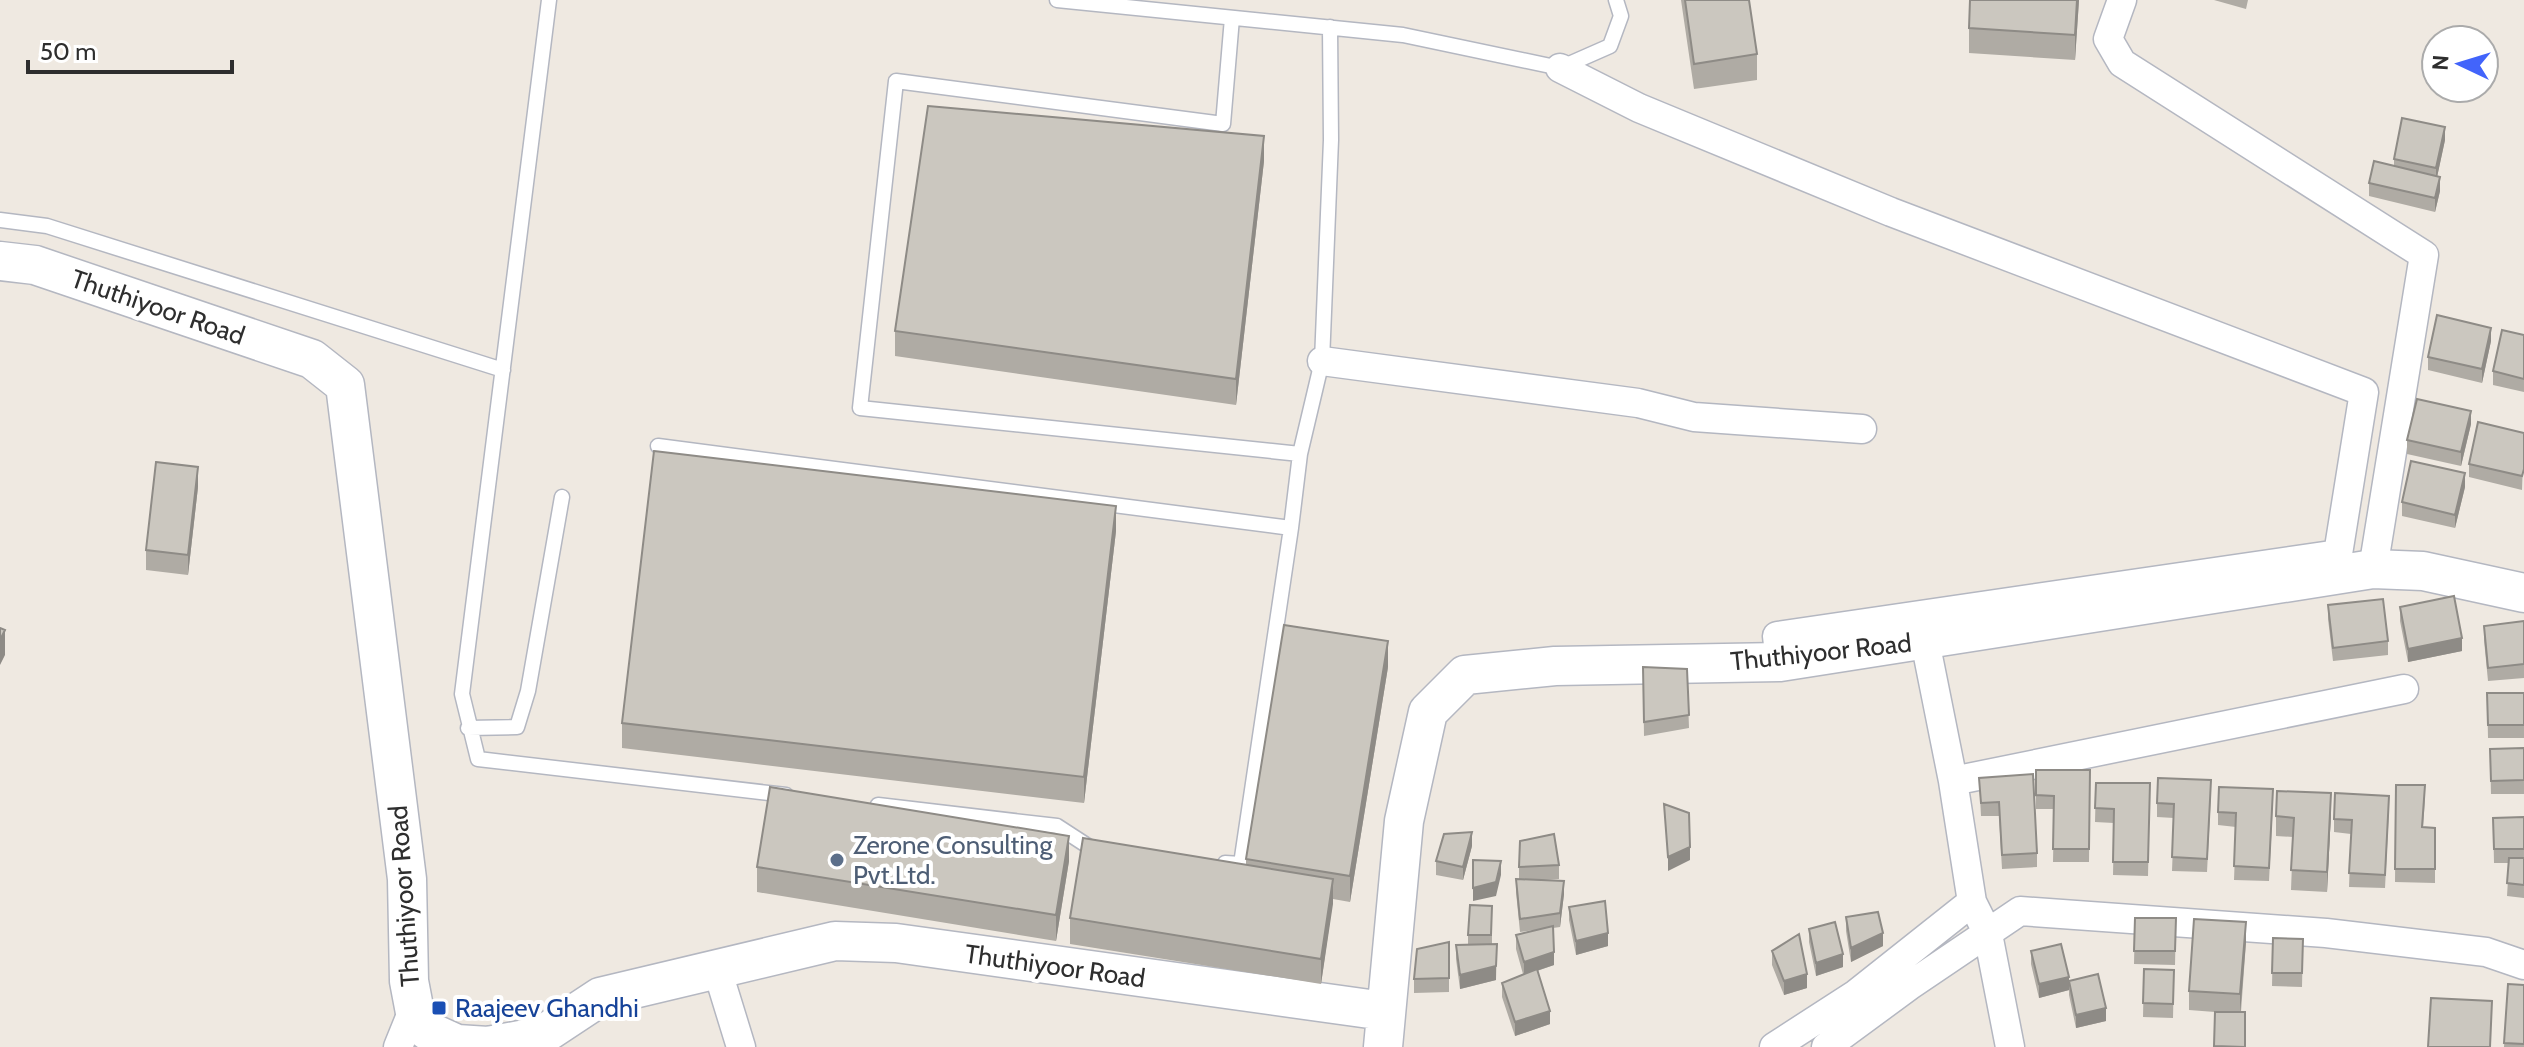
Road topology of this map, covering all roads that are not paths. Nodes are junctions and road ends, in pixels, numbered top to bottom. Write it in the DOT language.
graph roads {
  1 [pos="549,0"];
  2 [pos="1057,0"];
  3 [pos="1616,0"];
  4 [pos="2122,0"];
  5 [pos="1232,18"];
  6 [pos="1330,27"];
  7 [pos="1560,68"];
  8 [pos="0,220"];
  9 [pos="0,261"];
  10 [pos="1322,361"];
  11 [pos="503,370"];
  12 [pos="1862,429"];
  13 [pos="658,446"];
  14 [pos="1300,454"];
  15 [pos="562,497"];
  16 [pos="1291,528"];
  17 [pos="2373,569"];
  18 [pos="2524,593"];
  19 [pos="1925,641"];
  20 [pos="1780,662"];
  21 [pos="2404,689"];
  22 [pos="468,728"];
  23 [pos="1953,781"];
  24 [pos="807,797"];
  25 [pos="869,804"];
  26 [pos="1114,854"];
  27 [pos="1209,862"];
  28 [pos="1972,902"];
  29 [pos="1988,934"];
  30 [pos="2524,965"];
  31 [pos="717,969"];
  32 [pos="413,1010"];
  33 [pos="1384,1029"];
  34 [pos="398,1047"];
  35 [pos="741,1047"];
  36 [pos="1774,1047"];
  37 [pos="1826,1047"];
  38 [pos="2010,1047"];
  1 -- 11 [label="lane"];
  2 -- 5 [label="lane"];
  3 -- 7 [label="lane"];
  4 -- 17 [label="street"];
  5 -- 6 [label="lane"];
  5 -- 14 [label="lane"];
  6 -- 7 [label="lane"];
  6 -- 10 [label="lane"];
  7 -- 20 [label="street"];
  8 -- 11 [label="lane"];
  9 -- 32 [label="street, Thuthiyoor Road"];
  10 -- 12 [label="street"];
  10 -- 14 [label="lane"];
  11 -- 22 [label="lane"];
  13 -- 16 [label="lane"];
  14 -- 16 [label="lane"];
  15 -- 22 [label="lane"];
  16 -- 27 [label="lane"];
  17 -- 18 [label="street, Thuthiyoor Road"];
  17 -- 19 [label="street, Thuthiyoor Road"];
  19 -- 20 [label="street, Thuthiyoor Road"];
  19 -- 23 [label="street"];
  20 -- 33 [label="street, Thuthiyoor Road"];
  21 -- 23 [label="street"];
  22 -- 24 [label="lane"];
  23 -- 28 [label="street"];
  25 -- 26 [label="lane"];
  28 -- 29 [label="street"];
  28 -- 36 [label="street"];
  29 -- 30 [label="street"];
  29 -- 37 [label="street"];
  29 -- 38 [label="street"];
  31 -- 32 [label="street, Thuthiyoor Road"];
  31 -- 33 [label="street, Thuthiyoor Road"];
  31 -- 35 [label="street"];
  32 -- 34 [label="street"];
}
